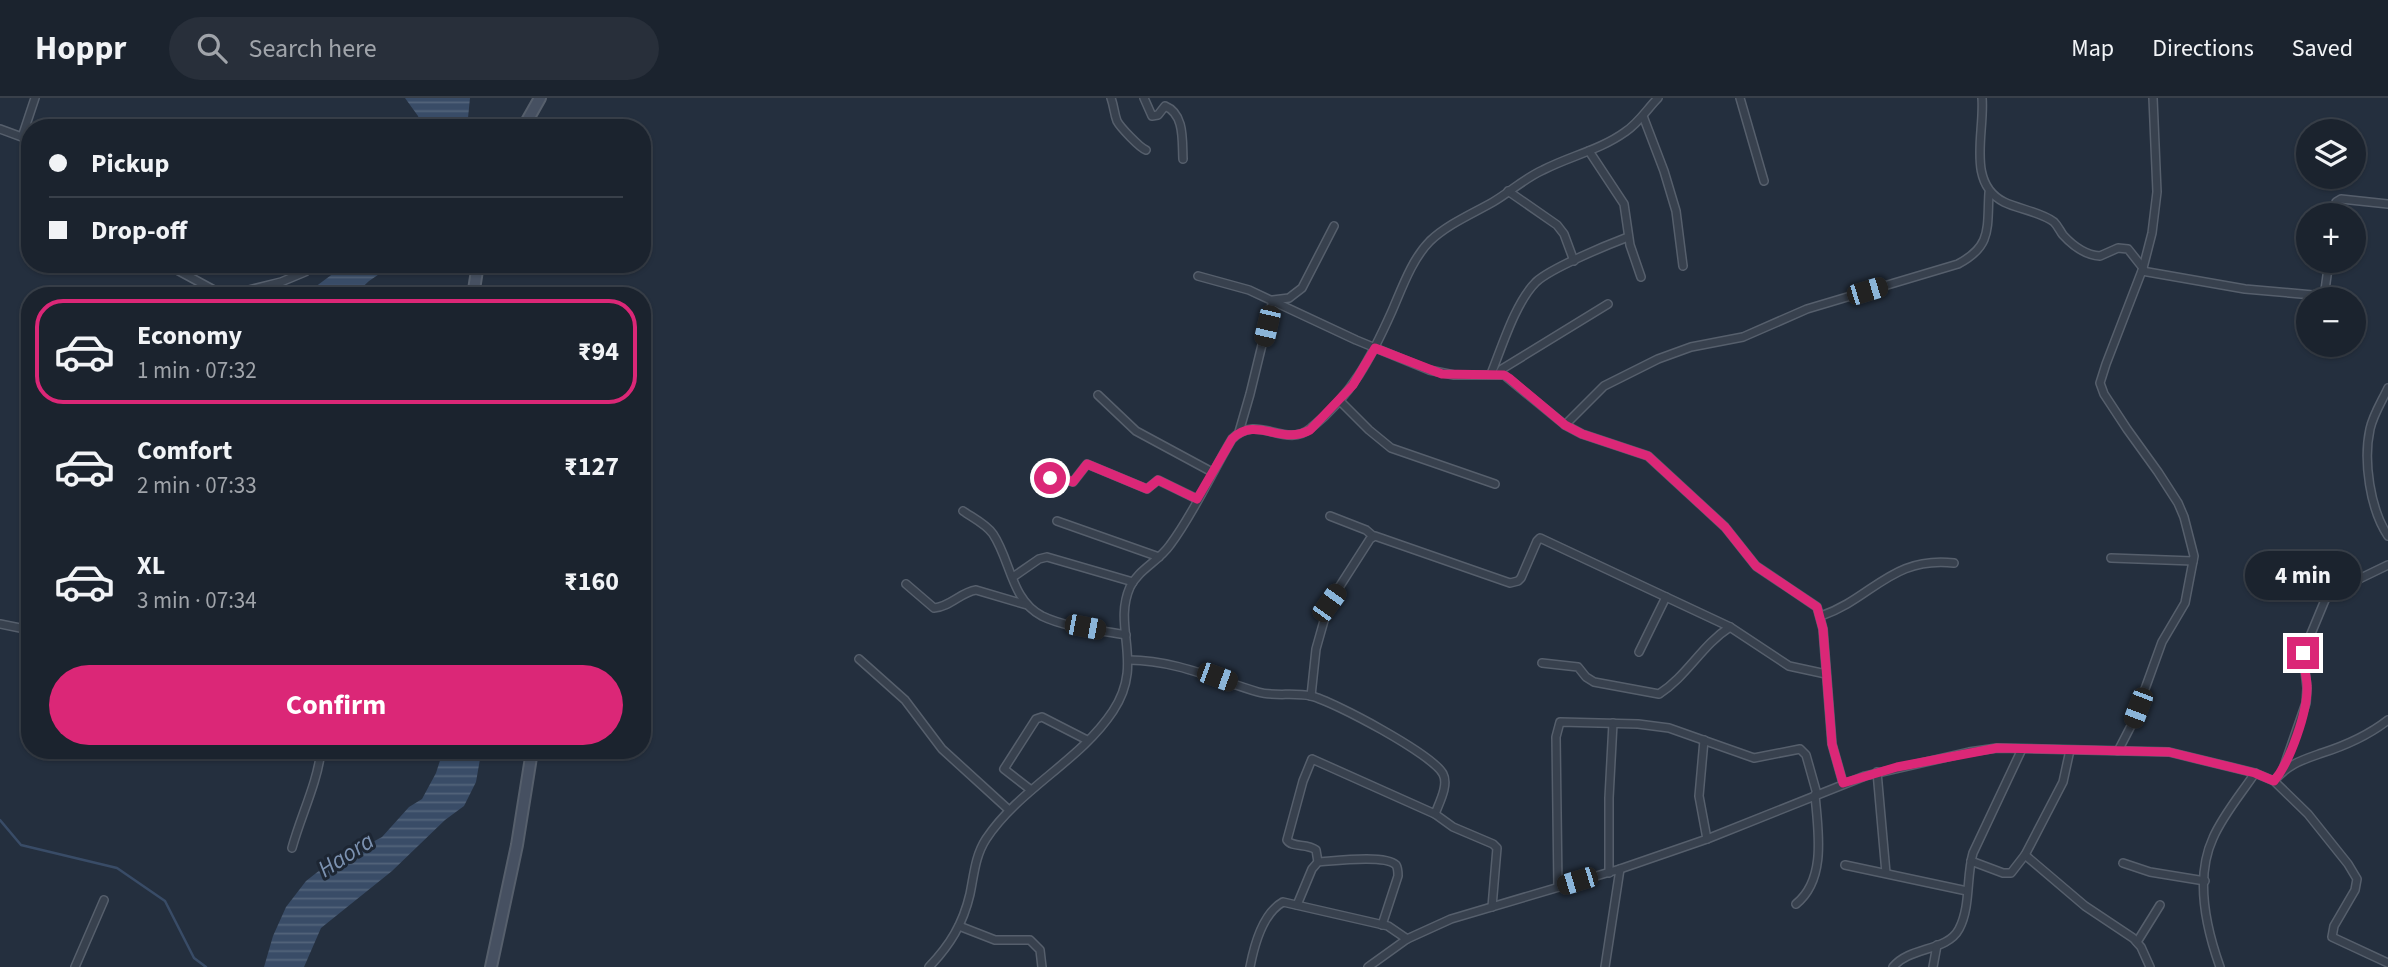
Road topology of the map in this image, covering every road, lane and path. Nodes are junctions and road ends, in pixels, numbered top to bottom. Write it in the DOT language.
graph roads {
  1 [pos="35,98"];
  2 [pos="540,98"];
  3 [pos="1111,98"];
  4 [pos="1144,98"];
  5 [pos="1658,98"];
  6 [pos="1740,98"];
  7 [pos="1982,98"];
  8 [pos="2153,98"];
  9 [pos="1643,116"];
  10 [pos="30,119"];
  11 [pos="528,119"];
  12 [pos="0,130"];
  13 [pos="21,136"];
  14 [pos="1146,150"];
  15 [pos="1589,150"];
  16 [pos="1183,159"];
  17 [pos="1764,181"];
  18 [pos="1508,191"];
  19 [pos="1989,193"];
  20 [pos="2336,203"];
  21 [pos="2388,204"];
  22 [pos="1334,226"];
  23 [pos="1628,237"];
  24 [pos="1574,261"];
  25 [pos="1683,266"];
  26 [pos="2142,270"];
  27 [pos="183,273"];
  28 [pos="303,273"];
  29 [pos="2327,273"];
  30 [pos="1198,276"];
  31 [pos="1641,277"];
  32 [pos="208,287"];
  33 [pos="261,287"];
  34 [pos="1273,300"];
  35 [pos="1608,304"];
  36 [pos="1375,348"];
  37 [pos="1495,374"];
  38 [pos="2388,388"];
  39 [pos="1098,395"];
  40 [pos="1340,401"];
  41 [pos="1565,425"];
  42 [pos="1239,432"];
  43 [pos="1212,472"];
  44 [pos="1046,481"];
  45 [pos="1495,484"];
  46 [pos="1197,499"];
  47 [pos="963,511"];
  48 [pos="1330,516"];
  49 [pos="1057,521"];
  50 [pos="1373,536"];
  51 [pos="2388,536"];
  52 [pos="1159,557"];
  53 [pos="2111,558"];
  54 [pos="2193,561"];
  55 [pos="1954,563"];
  56 [pos="2388,565"];
  57 [pos="1013,577"];
  58 [pos="1133,582"];
  59 [pos="906,584"];
  60 [pos="1666,597"];
  61 [pos="1027,605"];
  62 [pos="1821,617"];
  63 [pos="0,624"];
  64 [pos="1730,627"];
  65 [pos="21,628"];
  66 [pos="1126,635"];
  67 [pos="1640,652"];
  68 [pos="859,659"];
  69 [pos="1129,660"];
  70 [pos="1542,663"];
  71 [pos="1826,674"];
  72 [pos="1311,696"];
  73 [pos="2388,720"];
  74 [pos="1614,723"];
  75 [pos="1087,740"];
  76 [pos="1704,740"];
  77 [pos="2022,749"];
  78 [pos="2070,750"];
  79 [pos="2118,751"];
  80 [pos="320,759"];
  81 [pos="530,759"];
  82 [pos="1877,772"];
  83 [pos="2282,772"];
  84 [pos="2255,773"];
  85 [pos="2274,781"];
  86 [pos="1843,783"];
  87 [pos="1031,790"];
  88 [pos="1816,794"];
  89 [pos="1009,810"];
  90 [pos="1435,814"];
  91 [pos="1707,839"];
  92 [pos="292,848"];
  93 [pos="2025,855"];
  94 [pos="1971,861"];
  95 [pos="1318,862"];
  96 [pos="2123,863"];
  97 [pos="1845,865"];
  98 [pos="1620,869"];
  99 [pos="1609,873"];
  100 [pos="1886,873"];
  101 [pos="2205,881"];
  102 [pos="1558,887"];
  103 [pos="1967,891"];
  104 [pos="104,900"];
  105 [pos="1796,904"];
  106 [pos="1297,905"];
  107 [pos="2160,905"];
  108 [pos="1492,907"];
  109 [pos="1382,925"];
  110 [pos="959,926"];
  111 [pos="1407,939"];
  112 [pos="2137,942"];
  113 [pos="1937,946"];
  114 [pos="2388,963"];
  115 [pos="934,966"];
  116 [pos="75,967"];
  117 [pos="491,967"];
  118 [pos="1042,967"];
  119 [pos="1250,967"];
  120 [pos="1368,967"];
  121 [pos="1605,967"];
  122 [pos="1893,967"];
  123 [pos="1933,967"];
  124 [pos="2150,967"];
  125 [pos="2220,967"];
  1 -- 10 [label="street"];
  2 -- 11 [label="street"];
  3 -- 14 [label="street"];
  4 -- 16 [label="street"];
  5 -- 9 [label="street"];
  6 -- 17 [label="street"];
  7 -- 19 [label="street"];
  8 -- 26 [label="street"];
  9 -- 15 [label="street"];
  9 -- 25 [label="street"];
  12 -- 13 [label="street"];
  15 -- 18 [label="street"];
  15 -- 23 [label="street"];
  18 -- 24 [label="street"];
  18 -- 36 [label="street"];
  19 -- 26 [label="street"];
  19 -- 41 [label="street"];
  20 -- 21 [label="street"];
  22 -- 34 [label="street"];
  23 -- 24 [label="street"];
  23 -- 31 [label="street"];
  24 -- 37 [label="street"];
  26 -- 29 [label="street"];
  26 -- 54 [label="street"];
  27 -- 32 [label="street"];
  28 -- 33 [label="street"];
  30 -- 34 [label="street"];
  34 -- 36 [label="street"];
  34 -- 42 [label="street"];
  35 -- 37 [label="street"];
  36 -- 37 [label="street"];
  36 -- 40 [label="street"];
  37 -- 41 [label="street"];
  38 -- 51 [label="street"];
  39 -- 43 [label="street"];
  40 -- 42 [label="street"];
  40 -- 45 [label="street"];
  41 -- 62 [label="street"];
  42 -- 43 [label="street"];
  43 -- 46 [label="street"];
  44 -- 46 [label="street"];
  46 -- 52 [label="street"];
  47 -- 57 [label="street"];
  48 -- 50 [label="street"];
  49 -- 52 [label="street"];
  50 -- 60 [label="street"];
  50 -- 72 [label="street"];
  52 -- 58 [label="street"];
  53 -- 54 [label="street"];
  54 -- 79 [label="street"];
  55 -- 62 [label="street"];
  56 -- 83 [label="street"];
  57 -- 58 [label="street"];
  57 -- 61 [label="street"];
  58 -- 66 [label="street"];
  59 -- 61 [label="street"];
  60 -- 64 [label="street"];
  60 -- 67 [label="street"];
  61 -- 66 [label="street"];
  62 -- 71 [label="street"];
  63 -- 65 [label="street"];
  64 -- 70 [label="street"];
  64 -- 71 [label="street"];
  66 -- 69 [label="street"];
  68 -- 89 [label="street"];
  69 -- 72 [label="street"];
  69 -- 75 [label="street"];
  71 -- 86 [label="street"];
  72 -- 90 [label="street"];
  73 -- 83 [label="street"];
  74 -- 76 [label="street"];
  74 -- 99 [label="street"];
  74 -- 102 [label="street"];
  75 -- 87 [label="street"];
  75 -- 87 [label="street"];
  76 -- 88 [label="street"];
  76 -- 91 [label="street"];
  77 -- 78 [label="street"];
  77 -- 82 [label="street"];
  77 -- 94 [label="street"];
  78 -- 79 [label="street"];
  78 -- 93 [label="street"];
  79 -- 84 [label="street"];
  80 -- 92 [label="street"];
  81 -- 117 [label="street"];
  82 -- 86 [label="street"];
  82 -- 100 [label="street"];
  83 -- 85 [label="street"];
  84 -- 85 [label="street"];
  84 -- 101 [label="street"];
  85 -- 114 [label="street"];
  86 -- 88 [label="street"];
  87 -- 89 [label="street"];
  88 -- 91 [label="street"];
  88 -- 105 [label="street"];
  89 -- 110 [label="street"];
  90 -- 95 [label="street"];
  90 -- 108 [label="street"];
  91 -- 98 [label="street"];
  93 -- 94 [label="street"];
  93 -- 112 [label="street"];
  94 -- 103 [label="street"];
  95 -- 106 [label="street"];
  95 -- 109 [label="street"];
  96 -- 101 [label="street"];
  97 -- 100 [label="street"];
  98 -- 99 [label="street"];
  98 -- 121 [label="street"];
  99 -- 102 [label="street"];
  100 -- 103 [label="street"];
  101 -- 125 [label="street"];
  102 -- 108 [label="street"];
  103 -- 113 [label="street"];
  104 -- 116 [label="street"];
  106 -- 109 [label="street"];
  106 -- 119 [label="street"];
  107 -- 112 [label="street"];
  108 -- 111 [label="street"];
  109 -- 111 [label="street"];
  110 -- 115 [label="street"];
  110 -- 118 [label="street"];
  111 -- 120 [label="street"];
  112 -- 124 [label="street"];
  113 -- 122 [label="street"];
  113 -- 123 [label="street"];
}
